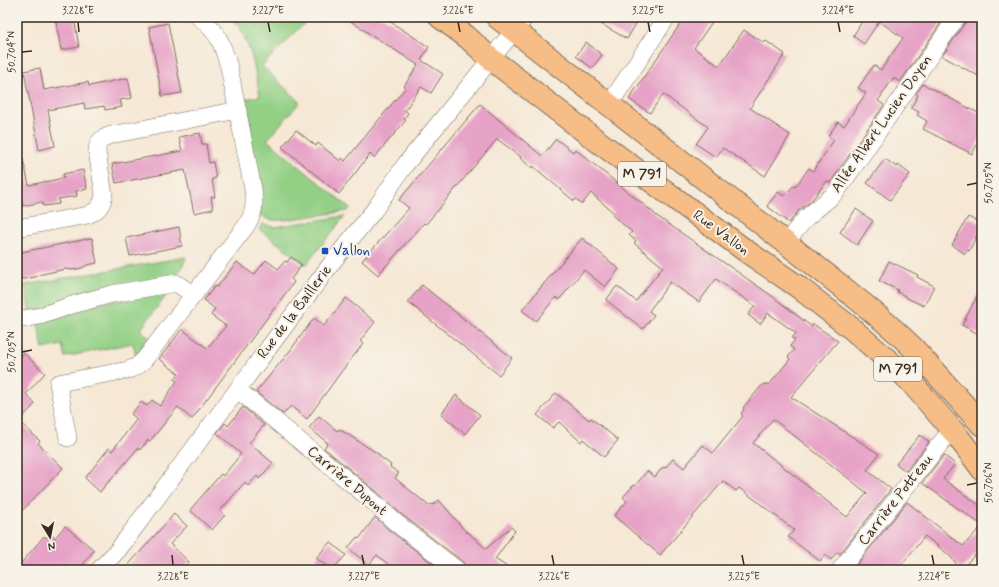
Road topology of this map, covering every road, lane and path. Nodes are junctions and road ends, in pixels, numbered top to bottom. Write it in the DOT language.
graph roads {
  1 [pos="199,17"];
  2 [pos="440,17"];
  3 [pos="497,17"];
  4 [pos="667,17"];
  5 [pos="957,17"];
  6 [pos="520,24"];
  7 [pos="491,58"];
  8 [pos="609,105"];
  9 [pos="238,110"];
  10 [pos="17,228"];
  11 [pos="785,243"];
  12 [pos="194,295"];
  13 [pos="17,320"];
  14 [pos="238,390"];
  15 [pos="982,425"];
  16 [pos="952,429"];
  17 [pos="68,438"];
  18 [pos="982,469"];
  19 [pos="118,550"];
  20 [pos="99,570"];
  21 [pos="106,570"];
  22 [pos="457,570"];
  23 [pos="840,570"];
  1 -- 9 [label="street"];
  2 -- 7 [label="main road, Rue Vallon / M 791"];
  3 -- 6 [label="main road, Rue Vallon / M 791"];
  4 -- 8 [label="street"];
  5 -- 11 [label="street, Allée Albert Lucien Doyen"];
  6 -- 7 [label="street, Rue de la Baillerie"];
  6 -- 8 [label="main road, Rue Vallon / M 791"];
  7 -- 14 [label="street, Rue de la Baillerie"];
  7 -- 16 [label="main road, Rue Vallon / M 791"];
  8 -- 11 [label="main road, Rue Vallon / M 791"];
  9 -- 10 [label="street"];
  9 -- 12 [label="street"];
  11 -- 15 [label="main road, Rue Vallon / M 791"];
  12 -- 13 [label="street"];
  12 -- 17 [label="street"];
  14 -- 19 [label="street, Rue de la Baillerie"];
  14 -- 22 [label="street, Carrière Dupont"];
  16 -- 18 [label="main road, Rue Vallon / M 791"];
  16 -- 23 [label="street, Carrière Potteau"];
  19 -- 20 [label="street, Rue de la Baillerie"];
  19 -- 21 [label="street, Rue de la Baillerie"];
}
